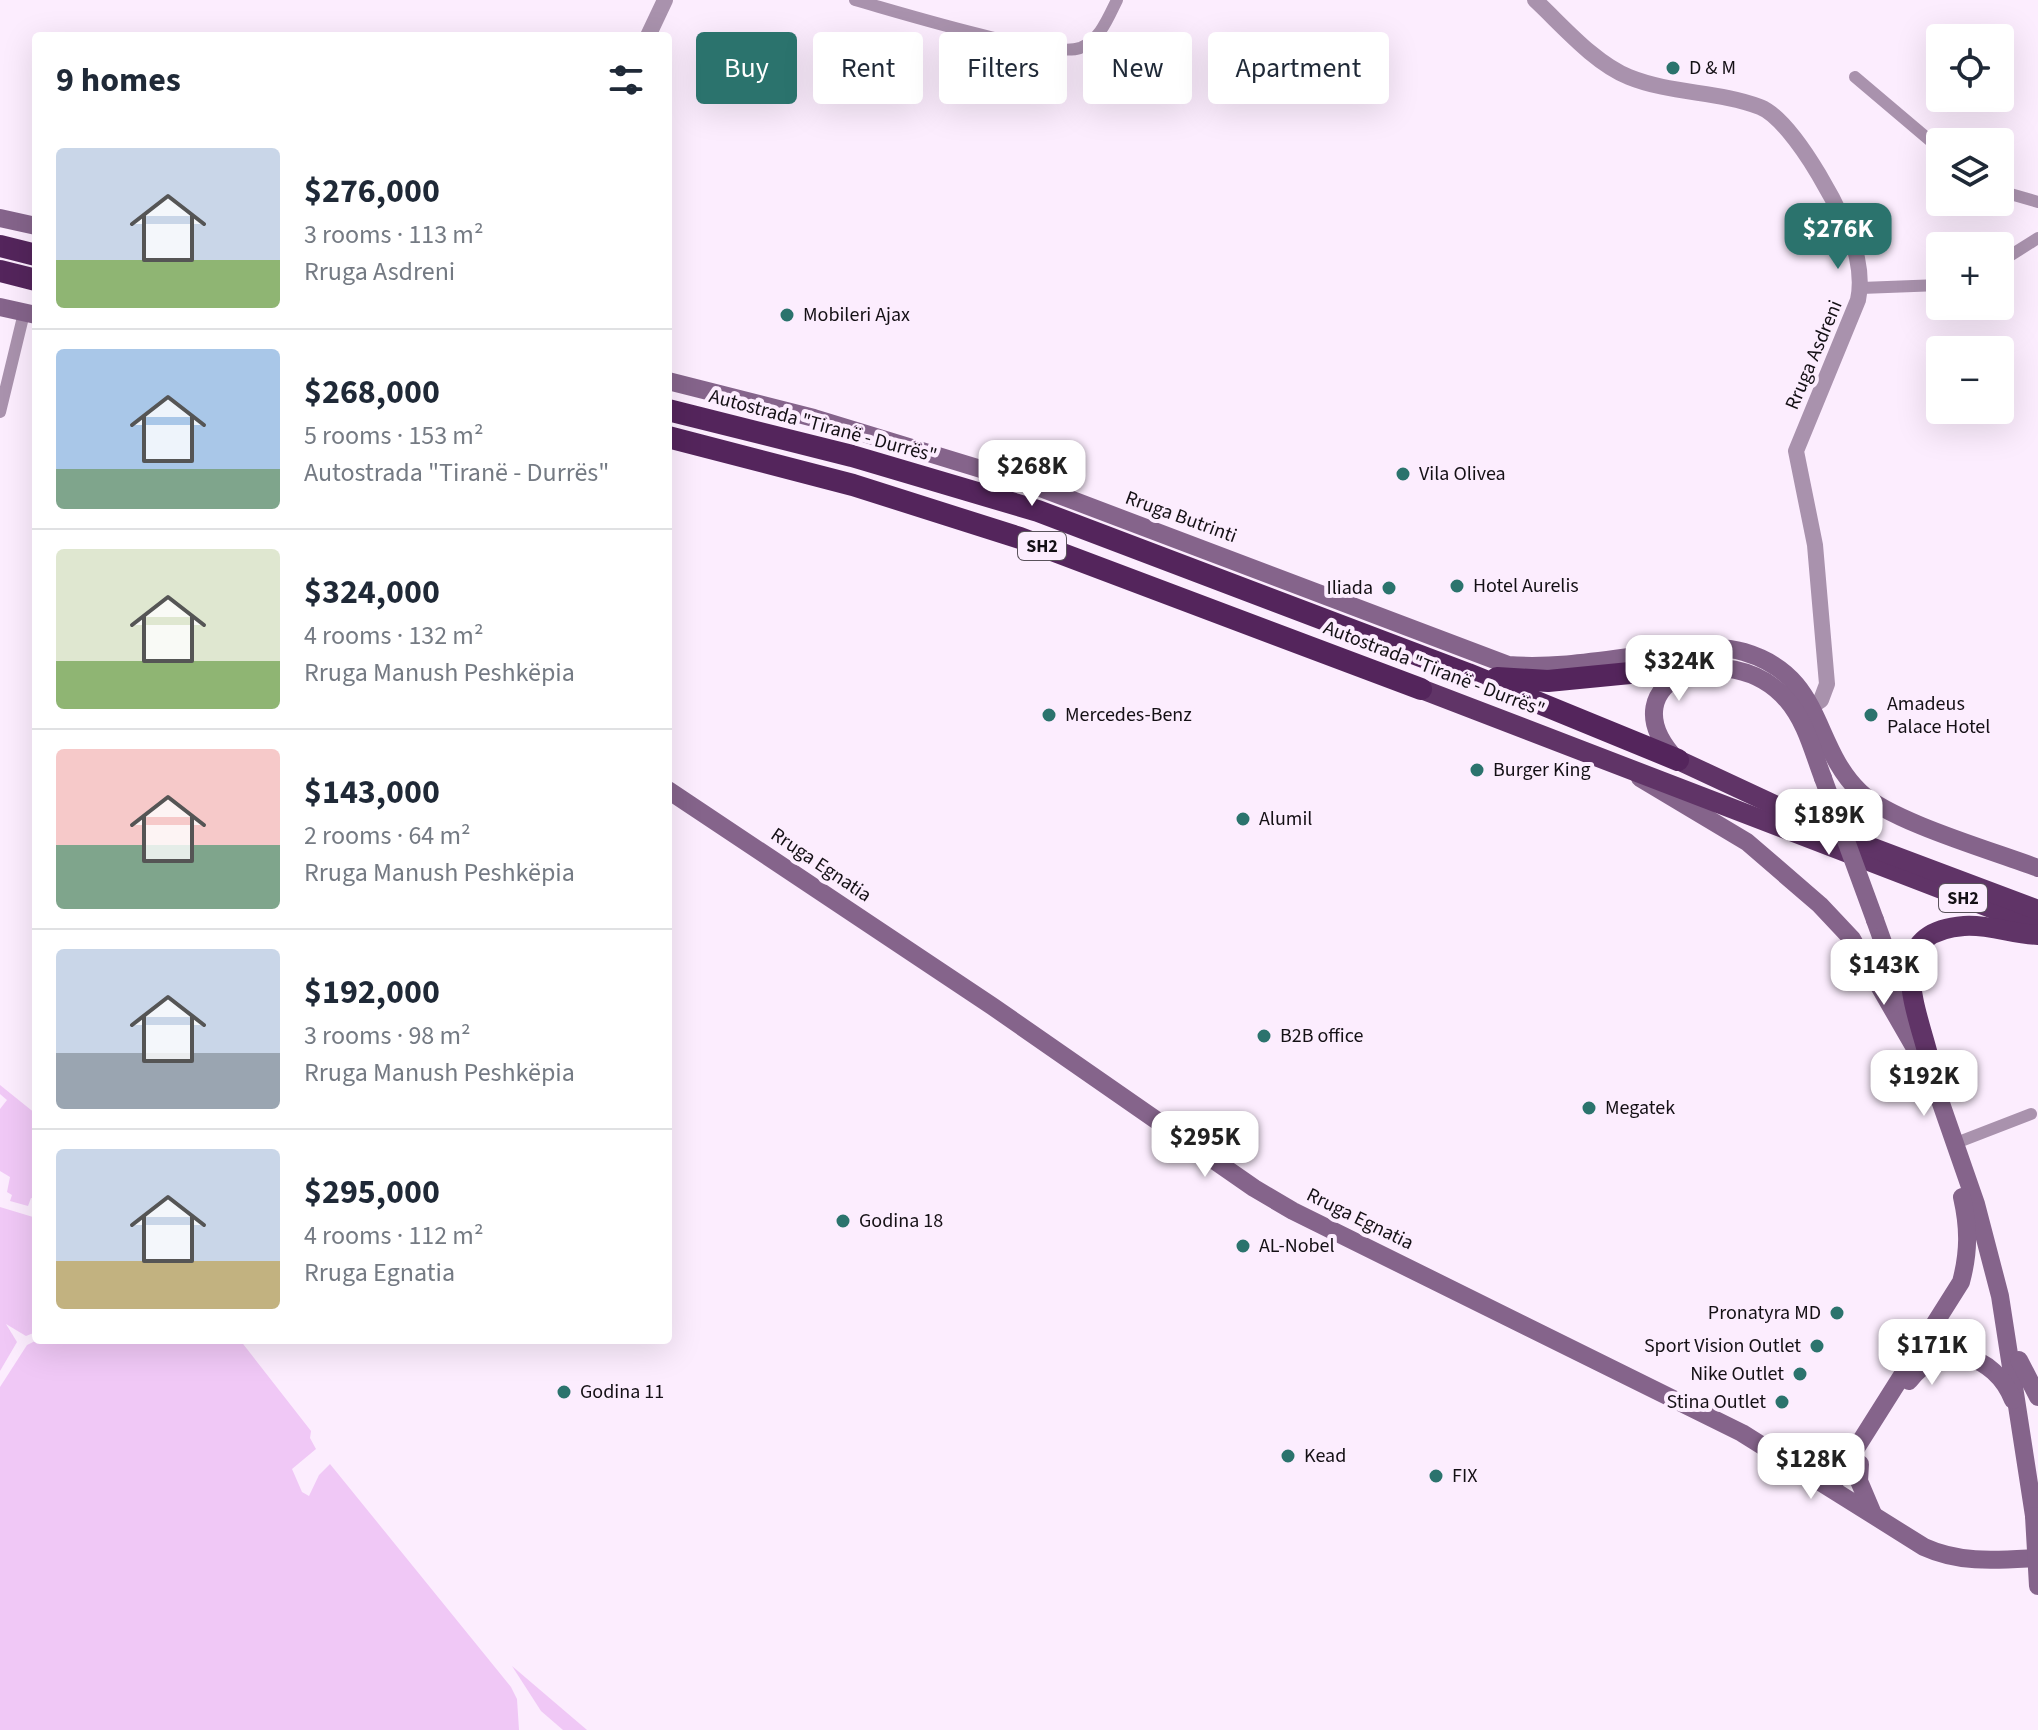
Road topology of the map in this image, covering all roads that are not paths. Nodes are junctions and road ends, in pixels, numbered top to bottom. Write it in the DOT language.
graph roads {
  1 [pos="665,0"];
  2 [pos="855,0"];
  3 [pos="1117,0"];
  4 [pos="1535,0"];
  5 [pos="650,32"];
  6 [pos="1855,77"];
  7 [pos="1926,137"];
  8 [pos="2014,195"];
  9 [pos="2038,202"];
  10 [pos="0,218"];
  11 [pos="32,225"];
  12 [pos="2038,238"];
  13 [pos="0,246"];
  14 [pos="2014,253"];
  15 [pos="32,254"];
  16 [pos="0,271"];
  17 [pos="32,279"];
  18 [pos="1926,286"];
  19 [pos="1861,288"];
  20 [pos="0,307"];
  21 [pos="30,314"];
  22 [pos="672,382"];
  23 [pos="672,411"];
  24 [pos="0,412"];
  25 [pos="672,438"];
  26 [pos="1702,666"];
  27 [pos="1508,672"];
  28 [pos="1468,674"];
  29 [pos="1421,689"];
  30 [pos="1812,706"];
  31 [pos="1678,760"];
  32 [pos="1628,770"];
  33 [pos="672,793"];
  34 [pos="2038,868"];
  35 [pos="2038,910"];
  36 [pos="2038,926"];
  37 [pos="2038,935"];
  38 [pos="1933,1079"];
  39 [pos="2031,1114"];
  40 [pos="1956,1143"];
  41 [pos="2008,1334"];
  42 [pos="2038,1397"];
  43 [pos="2022,1422"];
  44 [pos="1856,1461"];
  45 [pos="1802,1470"];
  46 [pos="1837,1492"];
  47 [pos="2035,1504"];
  48 [pos="1873,1514"];
  49 [pos="2038,1558"];
  50 [pos="2038,1586"];
  1 -- 5 [label="street"];
  2 -- 3 [label="street"];
  4 -- 19 [label="street, Rruga Asdreni"];
  6 -- 7 [label="street"];
  8 -- 9 [label="street"];
  10 -- 11 [label="main road"];
  12 -- 14 [label="street"];
  13 -- 15 [label="highway"];
  16 -- 17 [label="highway"];
  18 -- 19 [label="street"];
  19 -- 30 [label="street, Rruga Asdreni"];
  20 -- 21 [label="main road"];
  21 -- 24 [label="street"];
  22 -- 27 [label="main road, Rruga Butrinti"];
  23 -- 28 [label="highway, Autostrada \"Tiranë - Durrës\" / SH2"];
  25 -- 29 [label="highway, Autostrada \"Tiranë - Durrës\" / SH2"];
  26 -- 27 [label="highway"];
  26 -- 31 [label="main road"];
  26 -- 38 [label="main road, bridge"];
  27 -- 28 [label="highway"];
  27 -- 30 [label="main road, Rruga Butrinti"];
  28 -- 31 [label="highway, Autostrada \"Tiranë - Durrës\" / SH2"];
  29 -- 32 [label="highway, Autostrada \"Tiranë - Durrës\" / SH2"];
  30 -- 34 [label="main road, Rruga Butrinti"];
  31 -- 35 [label="highway, Autostrada \"Tiranë - Durrës\" / SH2"];
  32 -- 36 [label="highway, Autostrada \"Tiranë - Durrës\" / SH2"];
  32 -- 38 [label="main road"];
  33 -- 45 [label="main road, Rruga Egnatia"];
  37 -- 38 [label="highway"];
  38 -- 40 [label="main road"];
  39 -- 40 [label="street"];
  40 -- 41 [label="main road"];
  40 -- 44 [label="main road"];
  41 -- 42 [label="main road"];
  41 -- 43 [label="main road"];
  43 -- 44 [label="main road"];
  43 -- 47 [label="main road"];
  44 -- 45 [label="main road"];
  44 -- 46 [label="main road"];
  44 -- 48 [label="main road"];
  45 -- 46 [label="main road, Rruga Egnatia"];
  46 -- 48 [label="main road, Rruga Egnatia"];
  47 -- 50 [label="main road, bridge"];
  48 -- 49 [label="main road, Rruga Egnatia"];
}
